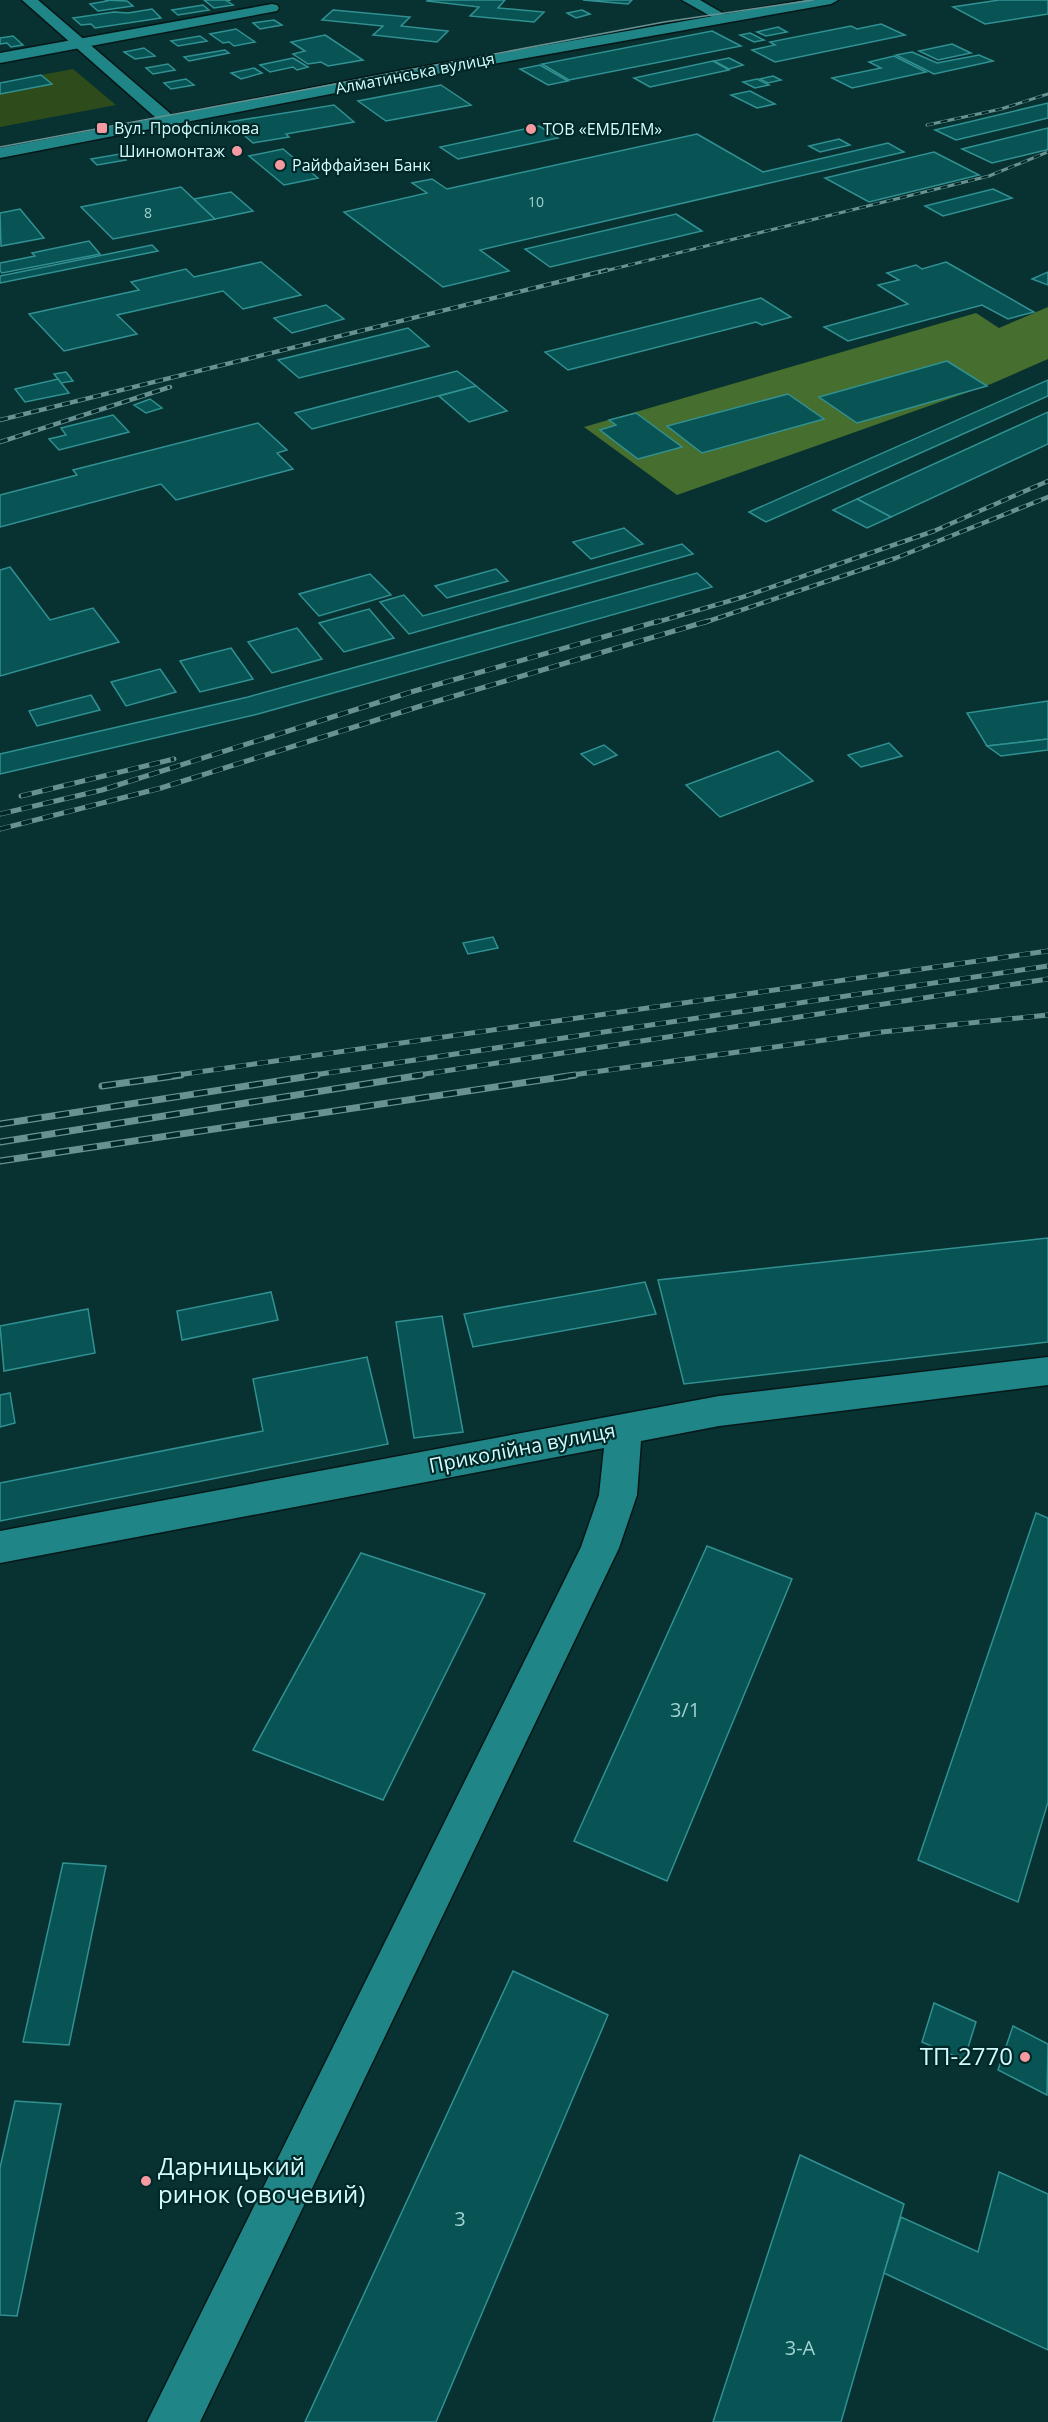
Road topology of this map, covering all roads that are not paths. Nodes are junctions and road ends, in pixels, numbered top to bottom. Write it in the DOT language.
graph roads {
  1 [pos="29,0"];
  2 [pos="721,0"];
  3 [pos="781,0"];
  4 [pos="831,0"];
  5 [pos="267,4"];
  6 [pos="698,5"];
  7 [pos="723,18"];
  8 [pos="79,45"];
  9 [pos="0,58"];
  10 [pos="162,115"];
  11 [pos="0,140"];
  12 [pos="0,153"];
  13 [pos="1048,1371"];
  14 [pos="624,1429"];
  15 [pos="0,1547"];
  16 [pos="173,2422"];
  1 -- 8 [label="street"];
  2 -- 6 [label="street, Алматинська вулиця"];
  3 -- 6 [label="street, Алматинська вулиця"];
  4 -- 7 [label="street, Алматинська вулиця"];
  5 -- 8 [label="street"];
  6 -- 7 [label="street"];
  6 -- 10 [label="street, Алматинська вулиця"];
  7 -- 10 [label="street, Алматинська вулиця"];
  8 -- 9 [label="street"];
  8 -- 10 [label="street"];
  10 -- 11 [label="street, Алматинська вулиця"];
  10 -- 12 [label="street, Алматинська вулиця"];
  13 -- 14 [label="street, Приколійна вулиця"];
  14 -- 15 [label="street, Приколійна вулиця"];
  14 -- 16 [label="street"];
}
